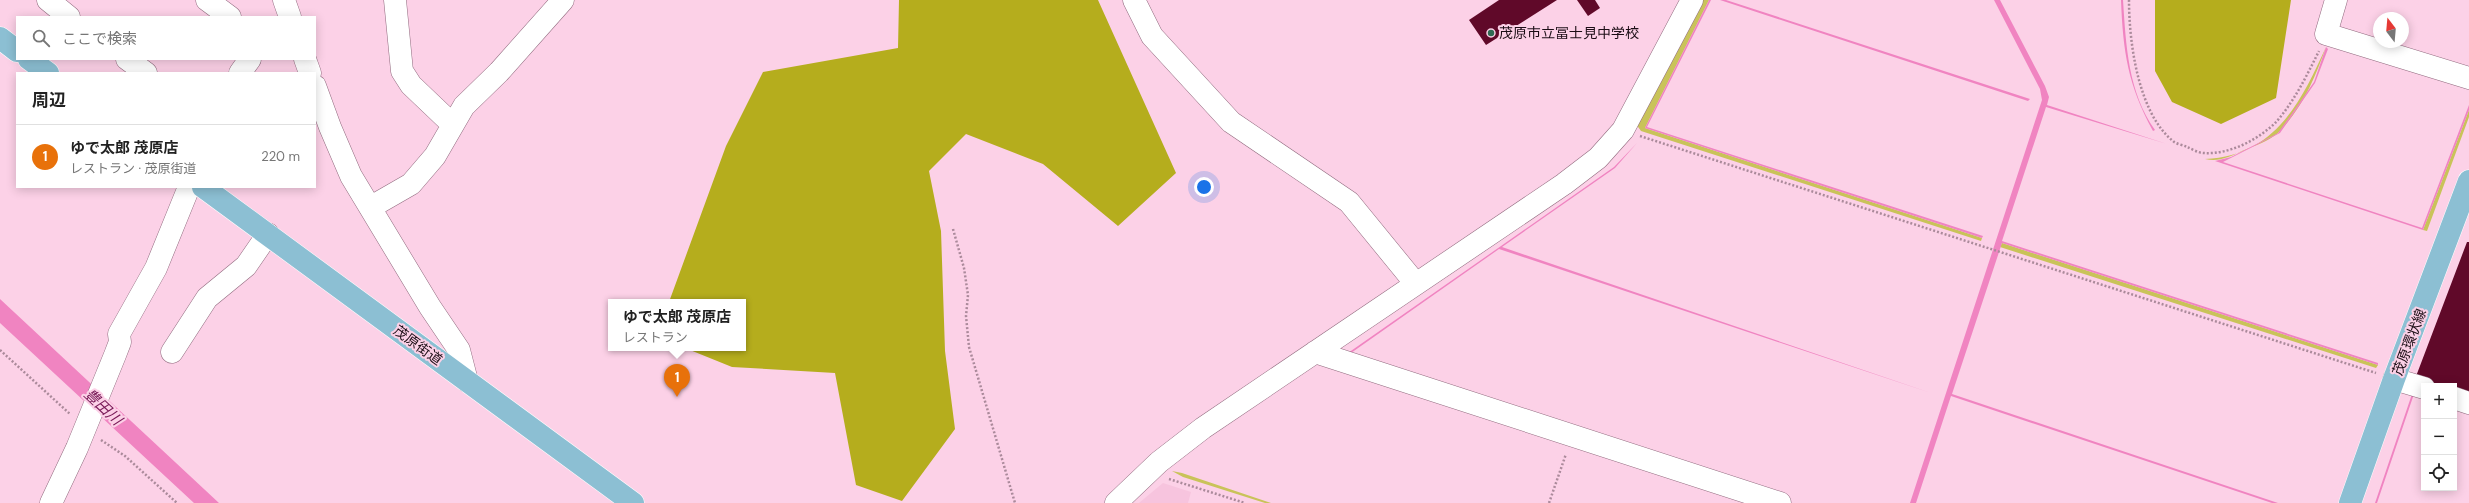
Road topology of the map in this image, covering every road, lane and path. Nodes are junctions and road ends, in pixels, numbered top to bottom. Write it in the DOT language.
graph roads {
  1 [pos="48,0"];
  2 [pos="207,0"];
  3 [pos="395,0"];
  4 [pos="563,0"];
  5 [pos="1134,0"];
  6 [pos="1692,0"];
  7 [pos="2129,0"];
  8 [pos="2336,0"];
  9 [pos="68,16"];
  10 [pos="229,16"];
  11 [pos="2326,34"];
  12 [pos="0,38"];
  13 [pos="16,49"];
  14 [pos="30,60"];
  15 [pos="127,60"];
  16 [pos="249,60"];
  17 [pos="305,60"];
  18 [pos="47,72"];
  19 [pos="145,72"];
  20 [pos="241,72"];
  21 [pos="310,72"];
  22 [pos="2469,78"];
  23 [pos="316,89"];
  24 [pos="452,125"];
  25 [pos="1622,130"];
  26 [pos="2469,181"];
  27 [pos="189,188"];
  28 [pos="204,188"];
  29 [pos="372,207"];
  30 [pos="953,230"];
  31 [pos="268,234"];
  32 [pos="1416,284"];
  33 [pos="172,352"];
  34 [pos="1315,352"];
  35 [pos="2394,379"];
  36 [pos="467,381"];
  37 [pos="2421,387"];
  38 [pos="2457,399"];
  39 [pos="2469,403"];
  40 [pos="1572,436"];
  41 [pos="1149,473"];
  42 [pos="51,503"];
  43 [pos="633,503"];
  44 [pos="1015,503"];
  45 [pos="1116,503"];
  46 [pos="1245,503"];
  47 [pos="1550,503"];
  48 [pos="1780,503"];
  49 [pos="2350,503"];
  1 -- 9 [label="street"];
  2 -- 10 [label="street"];
  3 -- 24 [label="street"];
  4 -- 24 [label="street"];
  5 -- 32 [label="street"];
  6 -- 25 [label="street"];
  7 -- 11 [label="path"];
  8 -- 11 [label="street"];
  11 -- 22 [label="street"];
  12 -- 13 [label="main road"];
  14 -- 18 [label="main road"];
  15 -- 19 [label="street"];
  16 -- 20 [label="street"];
  17 -- 21 [label="street"];
  23 -- 29 [label="street"];
  24 -- 29 [label="street"];
  25 -- 32 [label="street"];
  25 -- 35 [label="path"];
  26 -- 35 [label="main road, 茂原環状線"];
  27 -- 42 [label="street"];
  28 -- 31 [label="main road, 茂原街道"];
  29 -- 36 [label="street"];
  30 -- 44 [label="path"];
  31 -- 33 [label="street"];
  31 -- 36 [label="main road, 茂原街道"];
  32 -- 34 [label="street"];
  34 -- 40 [label="street"];
  34 -- 41 [label="street"];
  35 -- 37 [label="street"];
  35 -- 49 [label="main road, 茂原環状線"];
  36 -- 43 [label="main road, 茂原街道"];
  38 -- 39 [label="street"];
  40 -- 47 [label="path"];
  40 -- 48 [label="street"];
  41 -- 45 [label="street"];
  41 -- 46 [label="path"];
}
